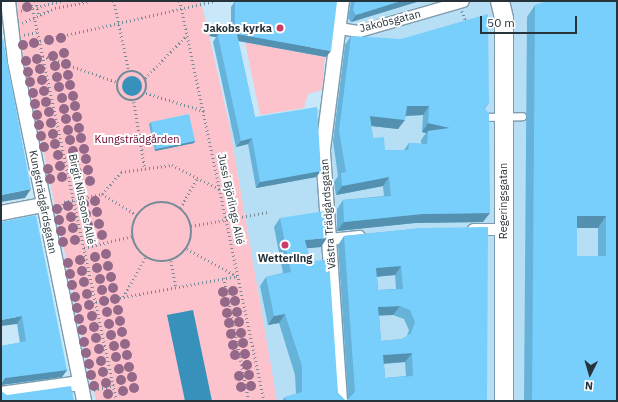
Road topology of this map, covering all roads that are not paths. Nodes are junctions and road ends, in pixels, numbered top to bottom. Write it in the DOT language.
graph roads {
  1 [pos="342,1"];
  2 [pos="500,1"];
  3 [pos="461,2"];
  4 [pos="14,3"];
  5 [pos="339,28"];
  6 [pos="522,116"];
  7 [pos="483,117"];
  8 [pos="504,117"];
  9 [pos="43,204"];
  10 [pos="1,213"];
  11 [pos="464,229"];
  12 [pos="503,229"];
  13 [pos="369,234"];
  14 [pos="329,239"];
  15 [pos="85,391"];
  16 [pos="1,394"];
  17 [pos="340,401"];
  18 [pos="504,401"];
  1 -- 5 [label="street, Västra Trädgårdsgatan"];
  2 -- 8 [label="street, Regeringsgatan"];
  3 -- 5 [label="street, Jakobsgatan"];
  4 -- 9 [label="street, Kungsträdgårdsgatan"];
  5 -- 14 [label="street, Västra Trädgårdsgatan"];
  6 -- 8 [label="lane"];
  7 -- 8 [label="lane"];
  8 -- 12 [label="street, Regeringsgatan"];
  9 -- 10 [label="street"];
  9 -- 15 [label="street, Kungsträdgårdsgatan"];
  11 -- 12 [label="street"];
  12 -- 18 [label="street, Regeringsgatan"];
  13 -- 14 [label="street"];
  14 -- 17 [label="street, Västra Trädgårdsgatan"];
  15 -- 16 [label="street"];
}
